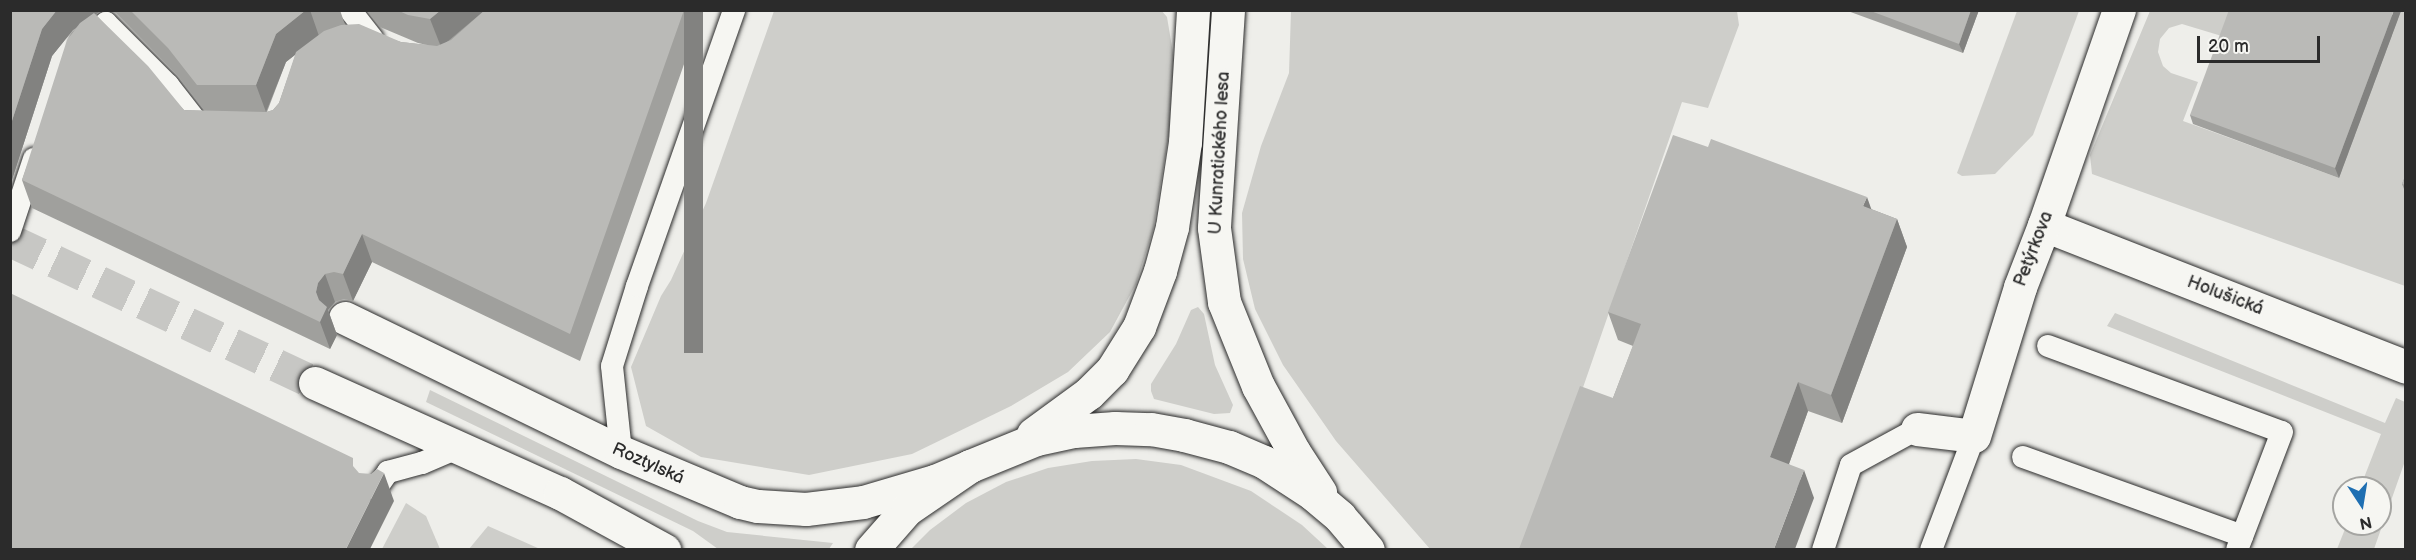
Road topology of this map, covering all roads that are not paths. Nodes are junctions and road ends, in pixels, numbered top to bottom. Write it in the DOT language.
graph roads {
  1 [pos="350,10"];
  2 [pos="734,10"];
  3 [pos="1228,10"];
  4 [pos="2119,10"];
  5 [pos="100,17"];
  6 [pos="1189,17"];
  7 [pos="348,39"];
  8 [pos="71,54"];
  9 [pos="232,126"];
  10 [pos="40,140"];
  11 [pos="2044,225"];
  12 [pos="10,231"];
  13 [pos="345,318"];
  14 [pos="2048,346"];
  15 [pos="2406,367"];
  16 [pos="315,383"];
  17 [pos="1917,429"];
  18 [pos="1974,436"];
  19 [pos="457,448"];
  20 [pos="621,452"];
  21 [pos="2023,457"];
  22 [pos="983,459"];
  23 [pos="376,489"];
  24 [pos="1359,539"];
  25 [pos="2240,543"];
  26 [pos="664,549"];
  27 [pos="871,549"];
  28 [pos="1823,549"];
  29 [pos="1932,549"];
  1 -- 7 [label="lane"];
  2 -- 20 [label="lane"];
  3 -- 24 [label="street, U Kunratického lesa"];
  4 -- 11 [label="street, Petýrkova"];
  5 -- 8 [label="lane"];
  5 -- 9 [label="lane"];
  6 -- 22 [label="street, U Kunratického lesa"];
  10 -- 12 [label="lane"];
  11 -- 15 [label="street, Holušická"];
  11 -- 18 [label="street, Petýrkova"];
  13 -- 20 [label="street, Roztylská"];
  14 -- 25 [label="lane"];
  16 -- 19 [label="street"];
  17 -- 18 [label="street"];
  17 -- 28 [label="lane"];
  18 -- 29 [label="lane"];
  19 -- 23 [label="lane"];
  19 -- 26 [label="street"];
  20 -- 22 [label="street, Roztylská"];
  21 -- 25 [label="lane"];
  22 -- 24 [label="street"];
  22 -- 27 [label="street"];
}
